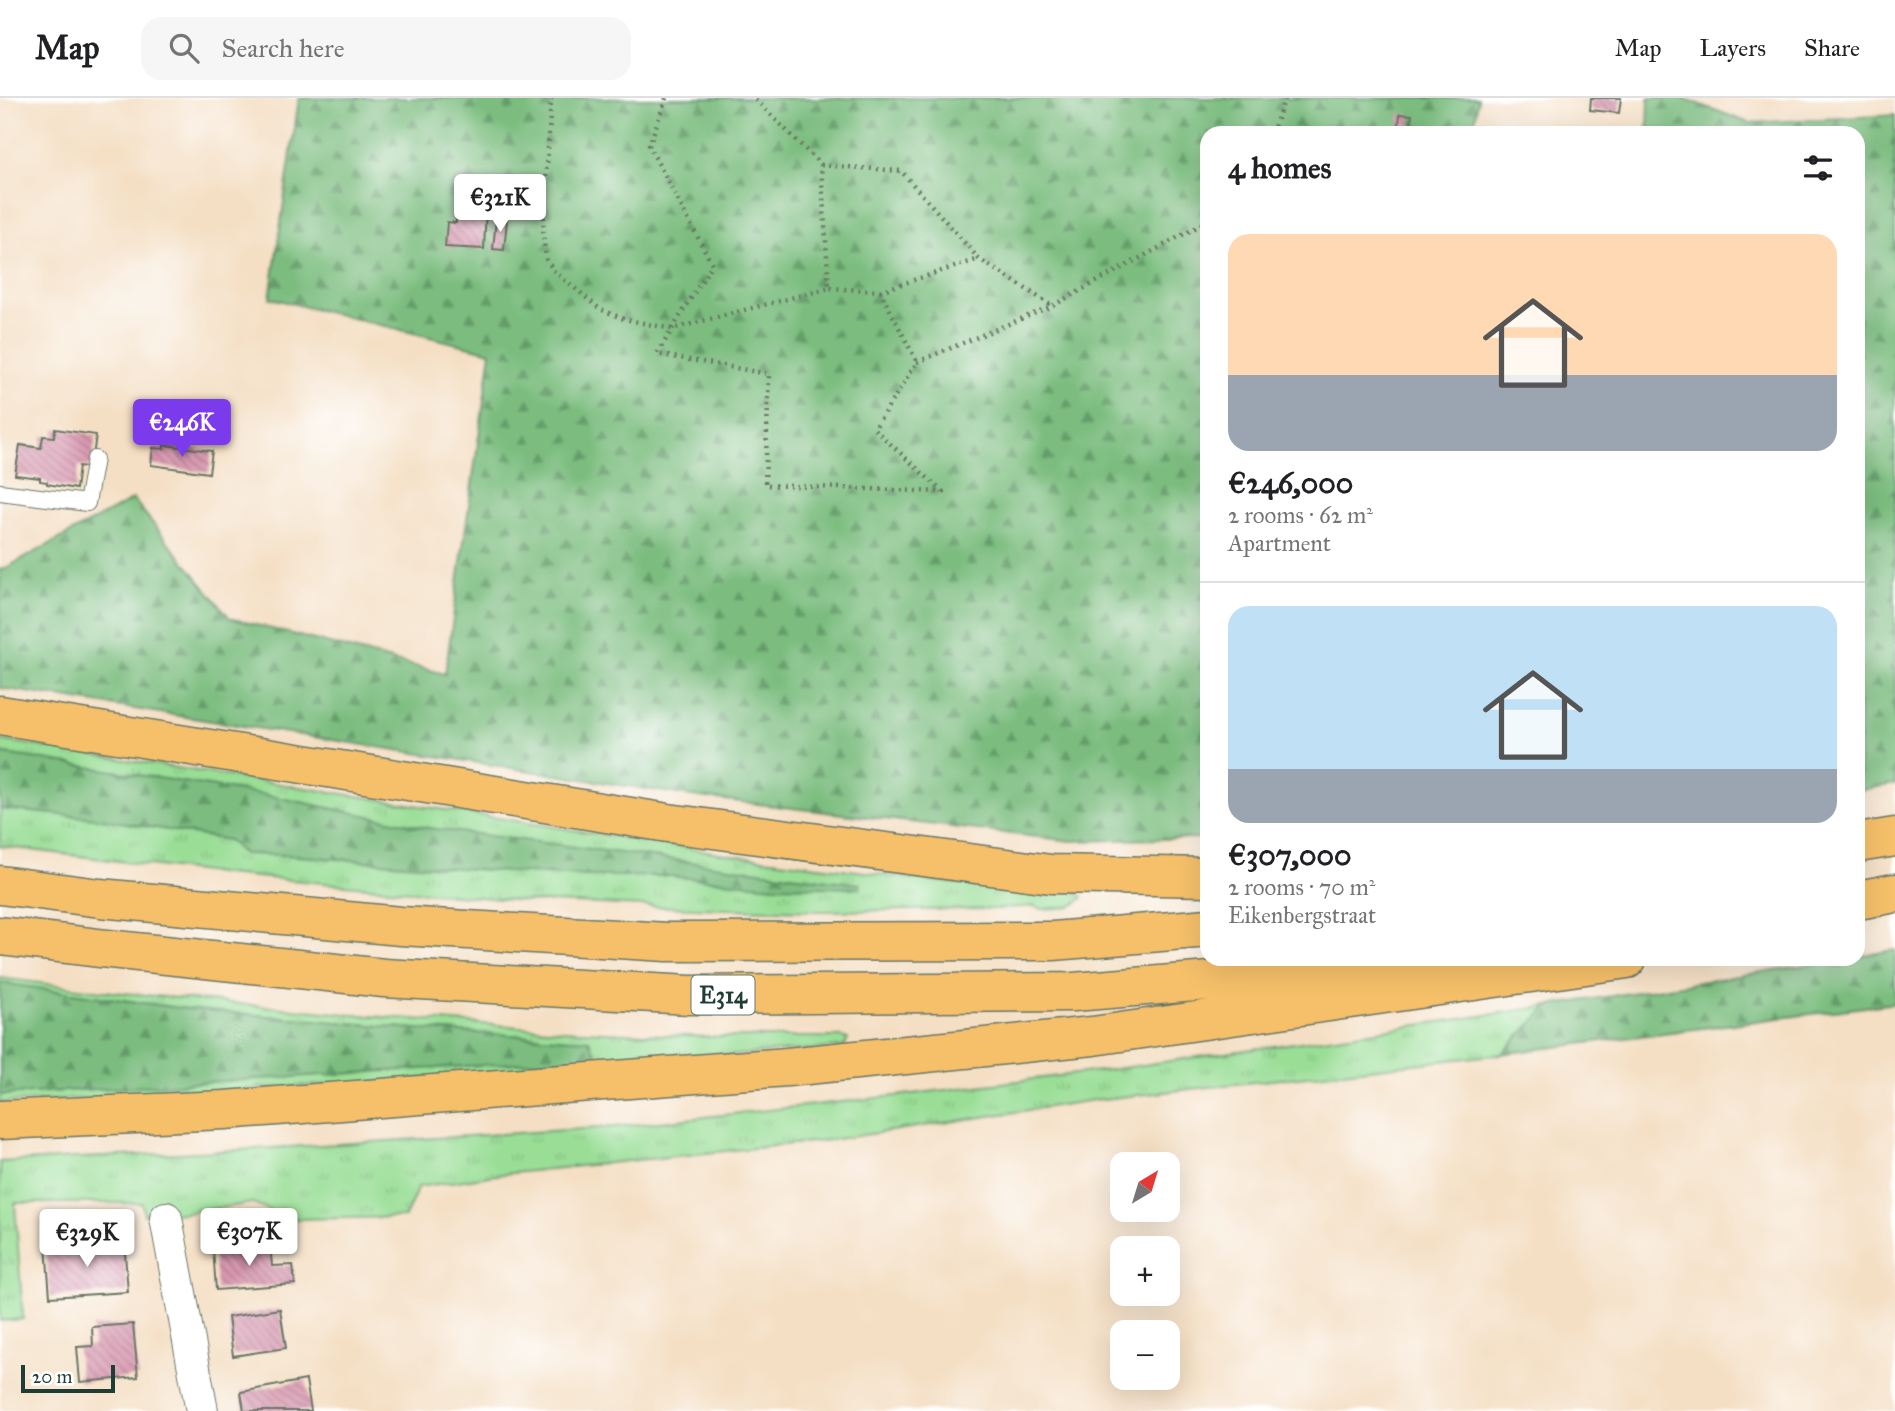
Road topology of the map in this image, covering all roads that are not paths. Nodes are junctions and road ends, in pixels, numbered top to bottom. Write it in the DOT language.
graph roads {
  1 [pos="95,459"];
  2 [pos="0,492"];
  3 [pos="0,715"];
  4 [pos="1895,837"];
  5 [pos="1865,843"];
  6 [pos="1200,877"];
  7 [pos="0,885"];
  8 [pos="1895,893"];
  9 [pos="1865,899"];
  10 [pos="1200,929"];
  11 [pos="0,936"];
  12 [pos="1395,966"];
  13 [pos="1578,966"];
  14 [pos="0,1120"];
  15 [pos="166,1218"];
  16 [pos="202,1411"];
  1 -- 2 [label="lane"];
  3 -- 6 [label="highway"];
  4 -- 5 [label="highway"];
  7 -- 10 [label="highway, E314"];
  8 -- 9 [label="highway"];
  11 -- 12 [label="highway, E314"];
  13 -- 14 [label="highway"];
  15 -- 16 [label="street"];
}
